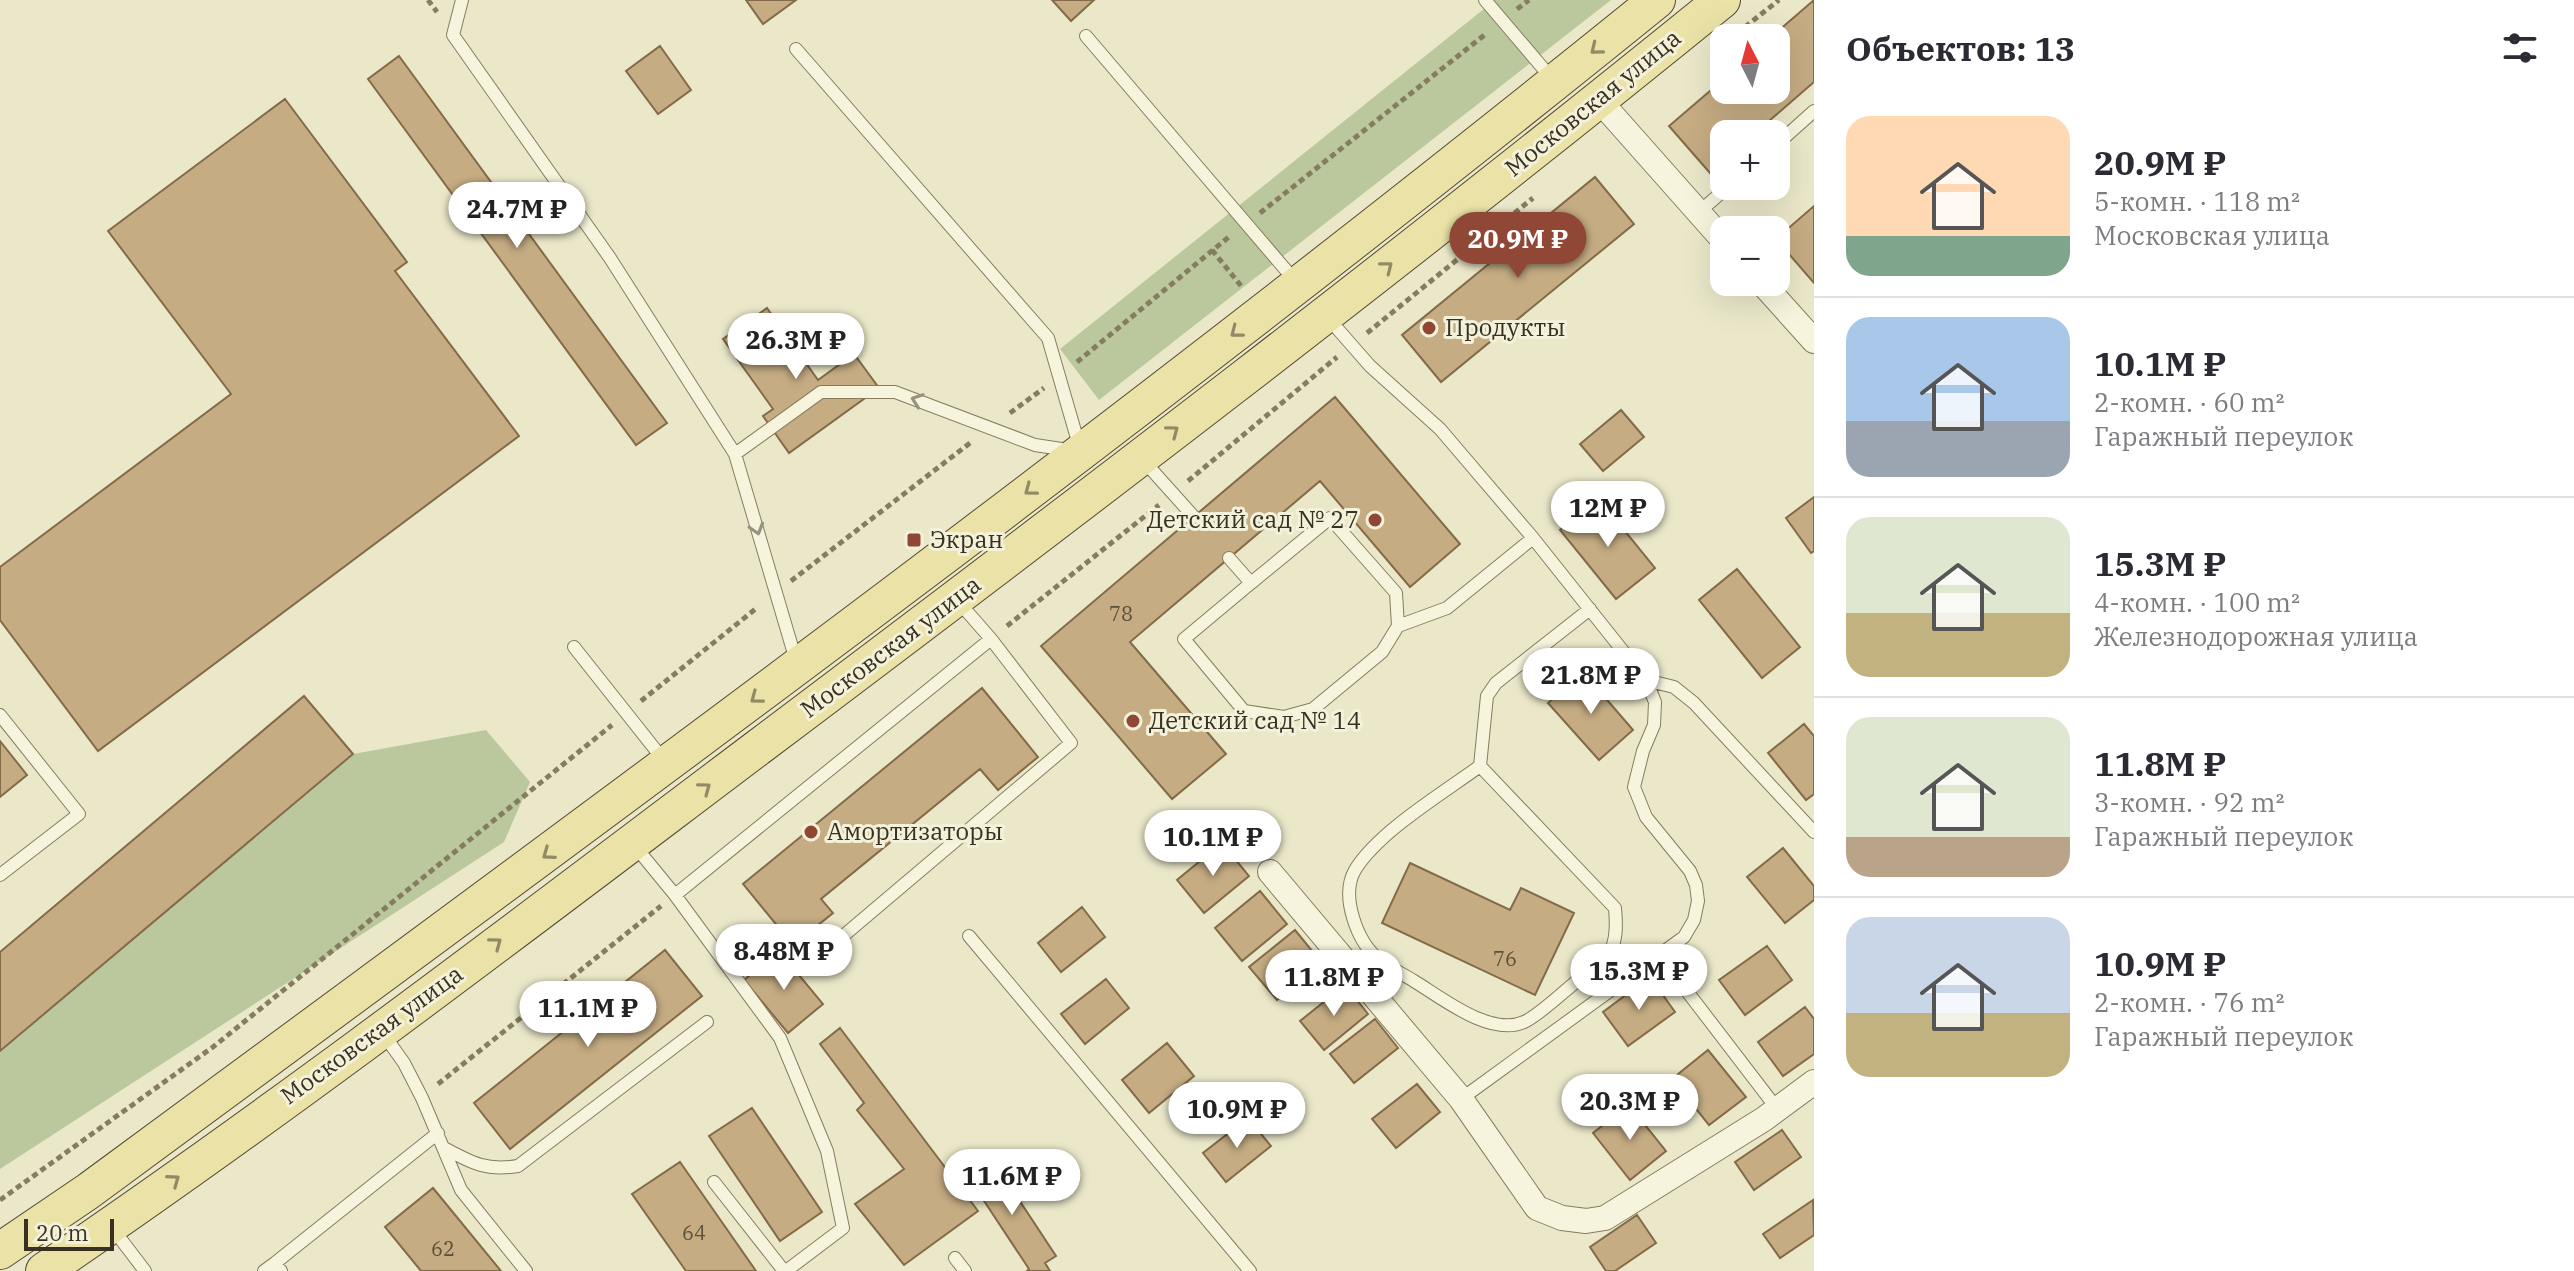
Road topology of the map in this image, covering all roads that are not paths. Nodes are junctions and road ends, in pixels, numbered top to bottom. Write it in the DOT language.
graph roads {
  1 [pos="462,0"];
  2 [pos="1485,0"];
  3 [pos="1657,0"];
  4 [pos="1722,0"];
  5 [pos="1086,36"];
  6 [pos="796,49"];
  7 [pos="1555,83"];
  8 [pos="1599,100"];
  9 [pos="1814,111"];
  10 [pos="1790,132"];
  11 [pos="1713,200"];
  12 [pos="1699,212"];
  13 [pos="1710,225"];
  14 [pos="1298,284"];
  15 [pos="1774,296"];
  16 [pos="1325,315"];
  17 [pos="1814,341"];
  18 [pos="1081,452"];
  19 [pos="735,454"];
  20 [pos="1140,457"];
  21 [pos="1194,517"];
  22 [pos="1533,538"];
  23 [pos="1229,558"];
  24 [pos="1251,583"];
  25 [pos="955,598"];
  26 [pos="1590,609"];
  27 [pos="1398,626"];
  28 [pos="991,639"];
  29 [pos="574,647"];
  30 [pos="798,667"];
  31 [pos="1646,680"];
  32 [pos="0,715"];
  33 [pos="668,765"];
  34 [pos="1480,766"];
  35 [pos="1814,832"];
  36 [pos="632,842"];
  37 [pos="1270,872"];
  38 [pos="0,875"];
  39 [pos="675,895"];
  40 [pos="969,936"];
  41 [pos="823,953"];
  42 [pos="1660,956"];
  43 [pos="707,1022"];
  44 [pos="380,1029"];
  45 [pos="1814,1082"];
  46 [pos="1461,1099"];
  47 [pos="1778,1110"];
  48 [pos="438,1133"];
  49 [pos="444,1148"];
  50 [pos="714,1182"];
  51 [pos="111,1225"];
  52 [pos="0,1251"];
  53 [pos="955,1258"];
  54 [pos="278,1267"];
  55 [pos="44,1271"];
  56 [pos="145,1271"];
  57 [pos="264,1271"];
  58 [pos="526,1271"];
  59 [pos="785,1271"];
  60 [pos="965,1271"];
  61 [pos="1250,1271"];
  1 -- 19 [label="lane"];
  2 -- 7 [label="lane"];
  3 -- 7 [label="main road, Московская улица, one-way"];
  4 -- 8 [label="main road, Московская улица"];
  5 -- 14 [label="lane"];
  6 -- 18 [label="lane"];
  7 -- 14 [label="main road, Московская улица"];
  8 -- 12 [label="street"];
  16 -- 8 [label="main road, Московская улица, one-way"];
  9 -- 10 [label="lane"];
  11 -- 12 [label="lane"];
  12 -- 13 [label="street"];
  14 -- 16 [label="main road"];
  14 -- 18 [label="main road, Московская улица, one-way"];
  15 -- 17 [label="street"];
  20 -- 16 [label="main road, Московская улица, one-way"];
  16 -- 22 [label="lane"];
  18 -- 19 [label="lane, one-way"];
  18 -- 30 [label="main road, Московская улица, one-way"];
  19 -- 30 [label="lane, one-way"];
  20 -- 21 [label="lane"];
  20 -- 25 [label="main road, Московская улица"];
  22 -- 26 [label="lane"];
  22 -- 27 [label="lane"];
  23 -- 24 [label="lane"];
  24 -- 27 [label="lane"];
  24 -- 27 [label="lane"];
  25 -- 28 [label="lane"];
  36 -- 25 [label="main road, Московская улица, one-way"];
  26 -- 31 [label="lane"];
  26 -- 34 [label="lane"];
  28 -- 39 [label="lane"];
  28 -- 41 [label="lane"];
  29 -- 33 [label="lane"];
  30 -- 33 [label="main road, Московская улица, one-way"];
  31 -- 35 [label="lane"];
  31 -- 42 [label="lane"];
  32 -- 38 [label="lane"];
  33 -- 52 [label="main road, Московская улица, one-way"];
  34 -- 34 [label="lane"];
  36 -- 39 [label="lane"];
  44 -- 36 [label="main road, Московская улица, one-way"];
  37 -- 46 [label="street"];
  39 -- 59 [label="lane"];
  40 -- 61 [label="lane"];
  42 -- 46 [label="lane"];
  42 -- 47 [label="lane"];
  43 -- 49 [label="lane"];
  44 -- 48 [label="lane"];
  51 -- 44 [label="main road, Московская улица, one-way"];
  45 -- 47 [label="street"];
  46 -- 47 [label="street"];
  48 -- 49 [label="lane"];
  48 -- 54 [label="lane"];
  49 -- 58 [label="lane"];
  50 -- 59 [label="lane"];
  51 -- 55 [label="main road, Московская улица"];
  51 -- 56 [label="lane"];
  53 -- 60 [label="lane"];
  54 -- 57 [label="lane"];
}
